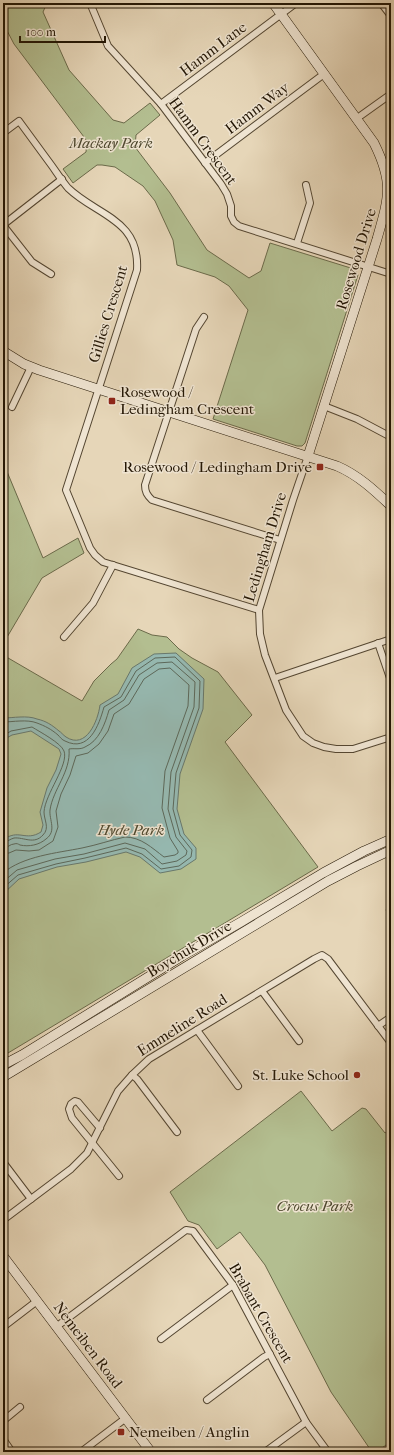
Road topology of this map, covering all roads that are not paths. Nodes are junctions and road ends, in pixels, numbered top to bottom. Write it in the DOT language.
graph roads {
  1 [pos="90,3"];
  2 [pos="273,3"];
  3 [pos="296,3"];
  4 [pos="381,3"];
  5 [pos="281,14"];
  6 [pos="391,16"];
  7 [pos="324,74"];
  8 [pos="391,94"];
  9 [pos="160,104"];
  10 [pos="356,119"];
  11 [pos="3,133"];
  12 [pos="205,163"];
  13 [pos="62,180"];
  14 [pos="306,185"];
  15 [pos="390,197"];
  16 [pos="3,225"];
  17 [pos="297,243"];
  18 [pos="368,267"];
  19 [pos="51,274"];
  20 [pos="391,274"];
  21 [pos="204,317"];
  22 [pos="3,351"];
  23 [pos="31,367"];
  24 [pos="99,390"];
  25 [pos="324,406"];
  26 [pos="12,407"];
  27 [pos="169,412"];
  28 [pos="391,437"];
  29 [pos="308,456"];
  30 [pos="391,506"];
  31 [pos="280,540"];
  32 [pos="113,565"];
  33 [pos="259,610"];
  34 [pos="64,637"];
  35 [pos="391,639"];
  36 [pos="378,643"];
  37 [pos="275,678"];
  38 [pos="391,681"];
  39 [pos="391,737"];
  40 [pos="391,839"];
  41 [pos="391,850"];
  42 [pos="262,991"];
  43 [pos="391,1016"];
  44 [pos="378,1026"];
  45 [pos="197,1030"];
  46 [pos="299,1041"];
  47 [pos="391,1043"];
  48 [pos="3,1065"];
  49 [pos="132,1075"];
  50 [pos="3,1077"];
  51 [pos="238,1086"];
  52 [pos="100,1128"];
  53 [pos="177,1132"];
  54 [pos="92,1143"];
  55 [pos="3,1162"];
  56 [pos="119,1176"];
  57 [pos="31,1199"];
  58 [pos="3,1220"];
  59 [pos="3,1256"];
  60 [pos="233,1285"];
  61 [pos="37,1301"];
  62 [pos="3,1327"];
  63 [pos="56,1327"];
  64 [pos="161,1339"];
  65 [pos="270,1354"];
  66 [pos="207,1400"];
  67 [pos="20,1407"];
  68 [pos="126,1418"];
  69 [pos="3,1420"];
  70 [pos="306,1422"];
  71 [pos="3,1440"];
  72 [pos="12,1452"];
  73 [pos="81,1452"];
  74 [pos="151,1452"];
  75 [pos="266,1452"];
  76 [pos="328,1452"];
  1 -- 9 [label="street, Hamm Crescent"];
  2 -- 5 [label="street, Rosewood Drive"];
  3 -- 5 [label="street, Hamm Lane"];
  4 -- 6 [label="street"];
  5 -- 7 [label="street, Rosewood Drive"];
  5 -- 9 [label="street, Hamm Lane"];
  7 -- 10 [label="street, Rosewood Drive"];
  7 -- 12 [label="street, Hamm Way"];
  8 -- 10 [label="street"];
  9 -- 12 [label="street, Hamm Crescent"];
  10 -- 15 [label="street, Rosewood Drive"];
  11 -- 13 [label="street, Gillies Crescent"];
  12 -- 17 [label="street, Hamm Crescent"];
  13 -- 16 [label="street"];
  13 -- 24 [label="street, Gillies Crescent"];
  14 -- 17 [label="street"];
  15 -- 18 [label="street, Rosewood Drive"];
  16 -- 19 [label="street"];
  17 -- 18 [label="street, Hamm Crescent"];
  18 -- 20 [label="street, Hamm Crescent"];
  18 -- 25 [label="street, Rosewood Drive"];
  21 -- 27 [label="street"];
  22 -- 23 [label="street"];
  23 -- 24 [label="street"];
  23 -- 26 [label="street"];
  24 -- 27 [label="street"];
  24 -- 32 [label="street, Gillies Crescent"];
  25 -- 28 [label="street"];
  25 -- 29 [label="street, Rosewood Drive"];
  27 -- 29 [label="street"];
  27 -- 31 [label="street"];
  29 -- 30 [label="street"];
  29 -- 31 [label="street, Ledingham Drive"];
  31 -- 33 [label="street, Ledingham Drive"];
  32 -- 33 [label="street, Gillies Crescent"];
  32 -- 34 [label="street"];
  33 -- 37 [label="street, Ledingham Drive"];
  35 -- 36 [label="street"];
  36 -- 37 [label="street"];
  36 -- 38 [label="street"];
  37 -- 39 [label="street, Ledingham Drive"];
  40 -- 48 [label="street, Boychuk Drive"];
  41 -- 50 [label="street, Boychuk Drive"];
  42 -- 44 [label="street, Emmeline Road"];
  42 -- 45 [label="street, Emmeline Road"];
  42 -- 46 [label="street"];
  43 -- 44 [label="street"];
  44 -- 47 [label="street, Emmeline Road"];
  45 -- 49 [label="street, Emmeline Road"];
  45 -- 51 [label="street"];
  49 -- 52 [label="street, Emmeline Road"];
  49 -- 53 [label="street"];
  52 -- 54 [label="street, Emmeline Road"];
  52 -- 54 [label="street"];
  54 -- 56 [label="street"];
  54 -- 57 [label="street, Emmeline Road"];
  55 -- 57 [label="street"];
  57 -- 58 [label="street, Emmeline Road"];
  59 -- 61 [label="street, Nemeiben Road"];
  60 -- 63 [label="street, Brabant Crescent"];
  60 -- 64 [label="street"];
  60 -- 65 [label="street, Brabant Crescent"];
  61 -- 62 [label="street"];
  61 -- 63 [label="street, Nemeiben Road"];
  63 -- 68 [label="street, Nemeiben Road"];
  65 -- 66 [label="street"];
  65 -- 70 [label="street, Brabant Crescent"];
  67 -- 69 [label="street"];
  68 -- 73 [label="street"];
  68 -- 74 [label="street, Nemeiben Road"];
  70 -- 75 [label="street"];
  70 -- 76 [label="street, Brabant Crescent"];
  71 -- 72 [label="street"];
}
